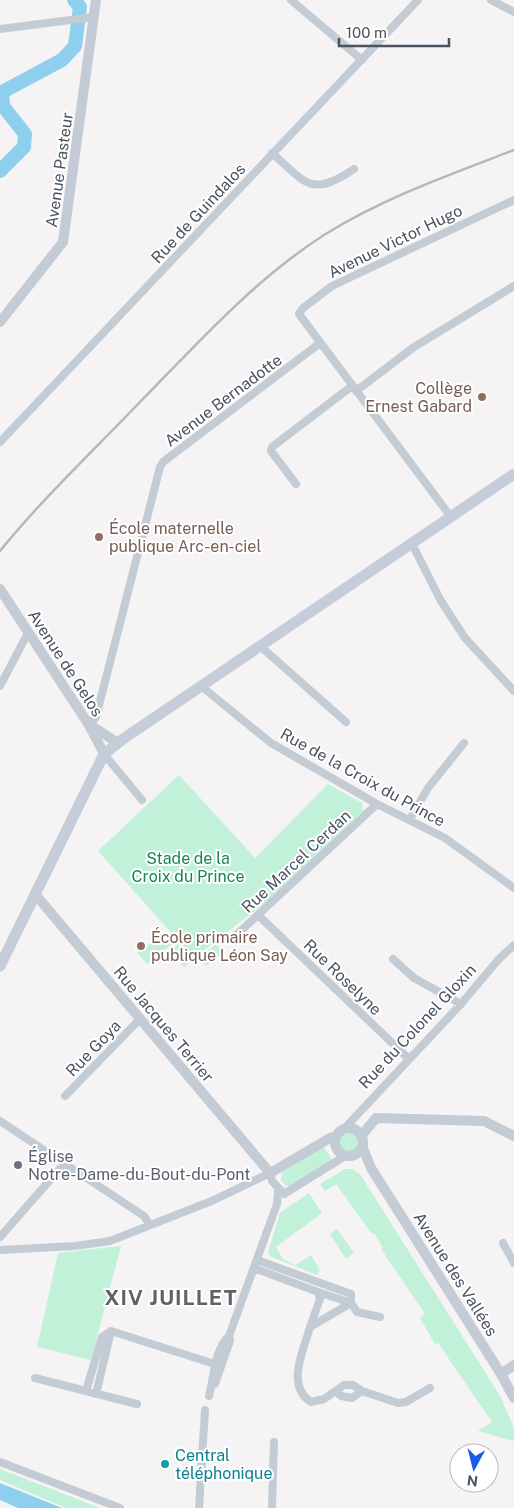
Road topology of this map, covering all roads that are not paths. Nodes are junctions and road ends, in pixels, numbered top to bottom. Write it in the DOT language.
graph roads {
  1 [pos="96,0"];
  2 [pos="291,0"];
  3 [pos="491,0"];
  4 [pos="417,1"];
  5 [pos="514,12"];
  6 [pos="89,17"];
  7 [pos="0,28"];
  8 [pos="362,60"];
  9 [pos="272,153"];
  10 [pos="354,169"];
  11 [pos="514,200"];
  12 [pos="514,286"];
  13 [pos="0,322"];
  14 [pos="320,343"];
  15 [pos="354,388"];
  16 [pos="0,442"];
  17 [pos="514,474"];
  18 [pos="296,484"];
  19 [pos="451,517"];
  20 [pos="412,544"];
  21 [pos="0,589"];
  22 [pos="28,632"];
  23 [pos="260,646"];
  24 [pos="0,686"];
  25 [pos="201,686"];
  26 [pos="514,691"];
  27 [pos="346,722"];
  28 [pos="89,725"];
  29 [pos="118,743"];
  30 [pos="464,743"];
  31 [pos="104,754"];
  32 [pos="142,800"];
  33 [pos="377,804"];
  34 [pos="410,819"];
  35 [pos="514,888"];
  36 [pos="35,894"];
  37 [pos="259,916"];
  38 [pos="233,938"];
  39 [pos="514,944"];
  40 [pos="393,959"];
  41 [pos="0,966"];
  42 [pos="461,1004"];
  43 [pos="140,1019"];
  44 [pos="408,1058"];
  45 [pos="65,1096"];
  46 [pos="0,1121"];
  47 [pos="340,1133"];
  48 [pos="362,1135"];
  49 [pos="514,1136"];
  50 [pos="354,1153"];
  51 [pos="64,1164"];
  52 [pos="270,1173"];
  53 [pos="281,1192"];
  54 [pos="150,1225"];
  55 [pos="0,1237"];
  56 [pos="503,1244"];
  57 [pos="0,1250"];
  58 [pos="514,1263"];
  59 [pos="256,1264"];
  60 [pos="318,1292"];
  61 [pos="351,1304"];
  62 [pos="380,1318"];
  63 [pos="310,1327"];
  64 [pos="111,1331"];
  65 [pos="219,1365"];
  66 [pos="514,1365"];
  67 [pos="501,1374"];
  68 [pos="35,1378"];
  69 [pos="430,1388"];
  70 [pos="336,1391"];
  71 [pos="362,1391"];
  72 [pos="86,1392"];
  73 [pos="96,1394"];
  74 [pos="209,1396"];
  75 [pos="514,1398"];
  76 [pos="137,1404"];
  77 [pos="205,1410"];
  78 [pos="274,1442"];
  79 [pos="0,1462"];
  80 [pos="120,1508"];
  81 [pos="199,1508"];
  82 [pos="272,1508"];
  1 -- 6 [label="street, Avenue Pasteur"];
  2 -- 8 [label="street"];
  3 -- 5 [label="street"];
  4 -- 8 [label="street, Rue de Guindalos"];
  6 -- 7 [label="street"];
  6 -- 13 [label="street, Avenue Pasteur"];
  8 -- 9 [label="street, Rue de Guindalos"];
  9 -- 10 [label="street"];
  9 -- 16 [label="street, Rue de Guindalos"];
  11 -- 14 [label="street, Avenue Victor Hugo"];
  12 -- 15 [label="street"];
  14 -- 15 [label="street"];
  14 -- 28 [label="street, Avenue Bernadotte"];
  15 -- 18 [label="street"];
  15 -- 19 [label="street"];
  17 -- 19 [label="main road"];
  19 -- 20 [label="main road"];
  20 -- 23 [label="main road"];
  20 -- 26 [label="street"];
  21 -- 22 [label="street, Avenue de Gelos"];
  22 -- 24 [label="street"];
  22 -- 28 [label="street, Avenue de Gelos"];
  23 -- 25 [label="main road"];
  23 -- 27 [label="street"];
  25 -- 29 [label="main road"];
  25 -- 33 [label="street, Rue de la Croix du Prince"];
  28 -- 29 [label="street"];
  28 -- 31 [label="street, Avenue de Gelos"];
  29 -- 31 [label="main road"];
  30 -- 34 [label="street"];
  31 -- 32 [label="street"];
  31 -- 36 [label="main road"];
  33 -- 34 [label="street, Rue de la Croix du Prince"];
  33 -- 37 [label="street, Rue Marcel Cerdan"];
  34 -- 35 [label="street, Rue de la Croix du Prince"];
  36 -- 41 [label="main road"];
  36 -- 43 [label="street, Rue Jacques Terrier"];
  37 -- 38 [label="street, Rue Marcel Cerdan"];
  37 -- 44 [label="street, Rue Roselyne"];
  39 -- 42 [label="street, Rue du Colonel Gloxin"];
  40 -- 42 [label="street"];
  42 -- 44 [label="street, Rue du Colonel Gloxin"];
  43 -- 45 [label="street, Rue Goya"];
  43 -- 52 [label="street, Rue Jacques Terrier"];
  44 -- 47 [label="street, Rue du Colonel Gloxin"];
  46 -- 51 [label="street"];
  47 -- 48 [label="street"];
  47 -- 50 [label="street"];
  47 -- 52 [label="street, Rue du Colonel Gloxin"];
  48 -- 49 [label="street"];
  48 -- 50 [label="street"];
  50 -- 53 [label="street"];
  50 -- 67 [label="street, Avenue des Vallées"];
  51 -- 54 [label="street"];
  51 -- 55 [label="street"];
  52 -- 53 [label="street"];
  52 -- 54 [label="street, Rue du Colonel Gloxin"];
  53 -- 59 [label="street"];
  54 -- 57 [label="street, Rue du Colonel Gloxin"];
  56 -- 58 [label="street"];
  59 -- 60 [label="street"];
  59 -- 61 [label="street"];
  59 -- 65 [label="street"];
  60 -- 61 [label="street"];
  60 -- 63 [label="street"];
  61 -- 62 [label="street"];
  61 -- 63 [label="street"];
  63 -- 70 [label="street"];
  64 -- 65 [label="street"];
  64 -- 72 [label="street"];
  64 -- 73 [label="street"];
  65 -- 74 [label="street"];
  66 -- 67 [label="street"];
  67 -- 75 [label="street, Avenue des Vallées"];
  68 -- 72 [label="street"];
  69 -- 71 [label="street"];
  70 -- 71 [label="street"];
  70 -- 71 [label="street"];
  72 -- 73 [label="street"];
  73 -- 76 [label="street"];
  77 -- 81 [label="street"];
  78 -- 82 [label="street"];
  79 -- 80 [label="street"];
}
